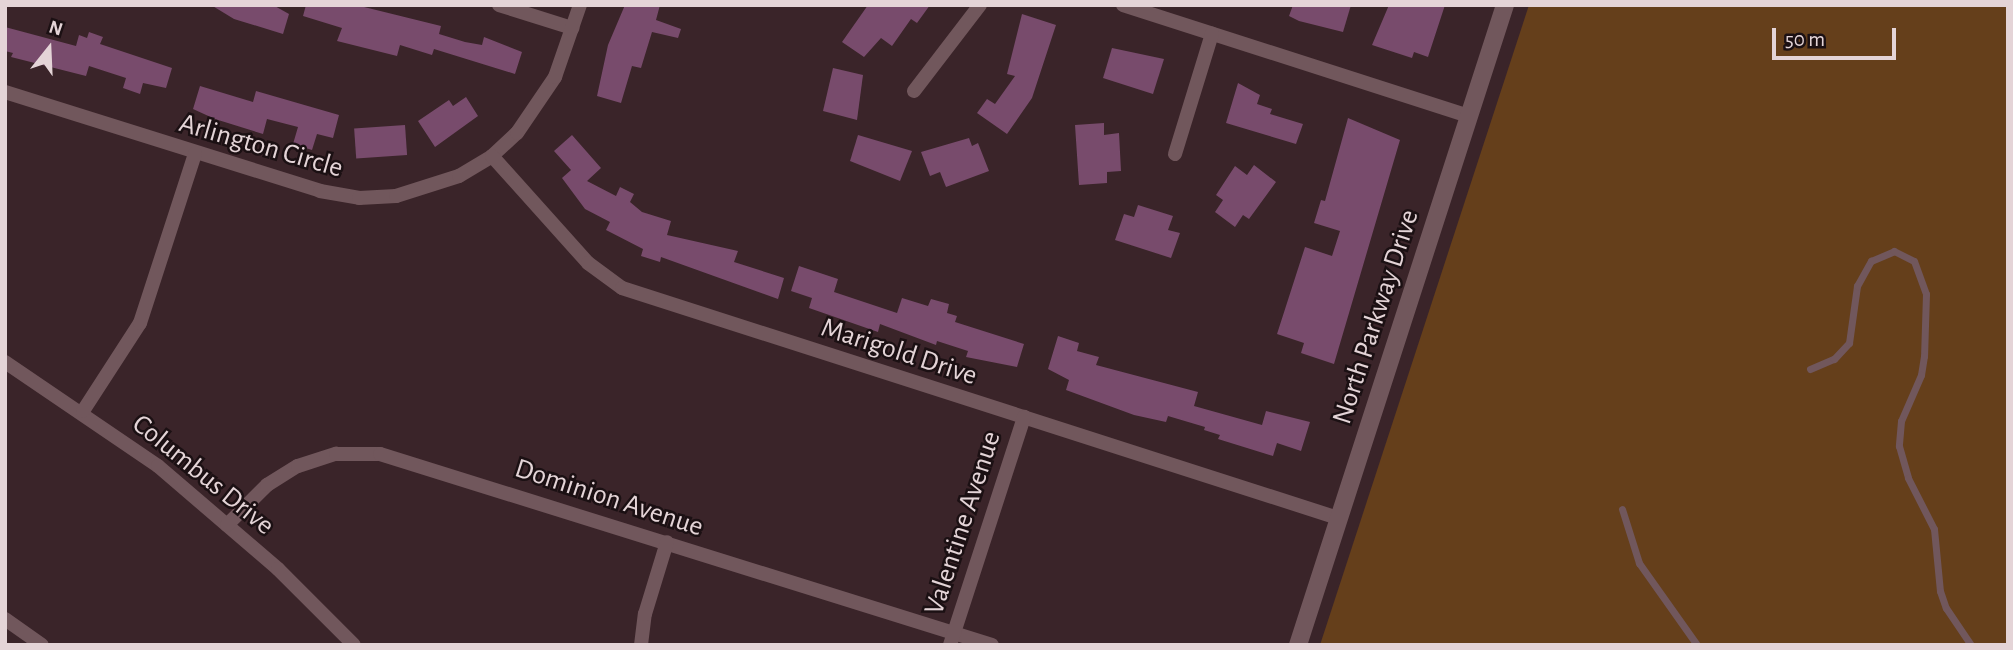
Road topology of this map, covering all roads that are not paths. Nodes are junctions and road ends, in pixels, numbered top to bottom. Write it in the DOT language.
graph roads {
  1 [pos="499,5"];
  2 [pos="580,5"];
  3 [pos="980,5"];
  4 [pos="1123,5"];
  5 [pos="1505,5"];
  6 [pos="572,29"];
  7 [pos="1212,34"];
  8 [pos="914,90"];
  9 [pos="5,92"];
  10 [pos="1469,116"];
  11 [pos="195,153"];
  12 [pos="1175,154"];
  13 [pos="492,156"];
  14 [pos="5,362"];
  15 [pos="1810,369"];
  16 [pos="83,411"];
  17 [pos="1024,417"];
  18 [pos="1622,509"];
  19 [pos="1338,518"];
  20 [pos="227,525"];
  21 [pos="667,542"];
  22 [pos="5,619"];
  23 [pos="952,639"];
  24 [pos="42,645"];
  25 [pos="354,645"];
  26 [pos="642,645"];
  27 [pos="992,645"];
  28 [pos="1298,645"];
  29 [pos="1697,645"];
  30 [pos="1971,645"];
  1 -- 6 [label="street"];
  2 -- 6 [label="street, Arlington Circle"];
  3 -- 8 [label="street"];
  4 -- 7 [label="street"];
  5 -- 10 [label="main road, North Parkway Drive"];
  6 -- 13 [label="street, Arlington Circle"];
  7 -- 10 [label="street"];
  7 -- 12 [label="street"];
  9 -- 11 [label="street, Arlington Circle"];
  10 -- 19 [label="main road, North Parkway Drive"];
  11 -- 13 [label="street, Arlington Circle"];
  11 -- 16 [label="street"];
  13 -- 17 [label="street, Marigold Drive"];
  14 -- 16 [label="street, Columbus Drive"];
  15 -- 30 [label="lane"];
  16 -- 20 [label="street, Columbus Drive"];
  17 -- 19 [label="street, Marigold Drive"];
  17 -- 23 [label="street, Valentine Avenue"];
  18 -- 29 [label="lane"];
  19 -- 28 [label="main road, North Parkway Drive"];
  20 -- 21 [label="street, Dominion Avenue"];
  20 -- 25 [label="street, Columbus Drive"];
  21 -- 23 [label="street, Dominion Avenue"];
  21 -- 26 [label="street"];
  22 -- 24 [label="street"];
  23 -- 27 [label="street, Dominion Avenue"];
}
